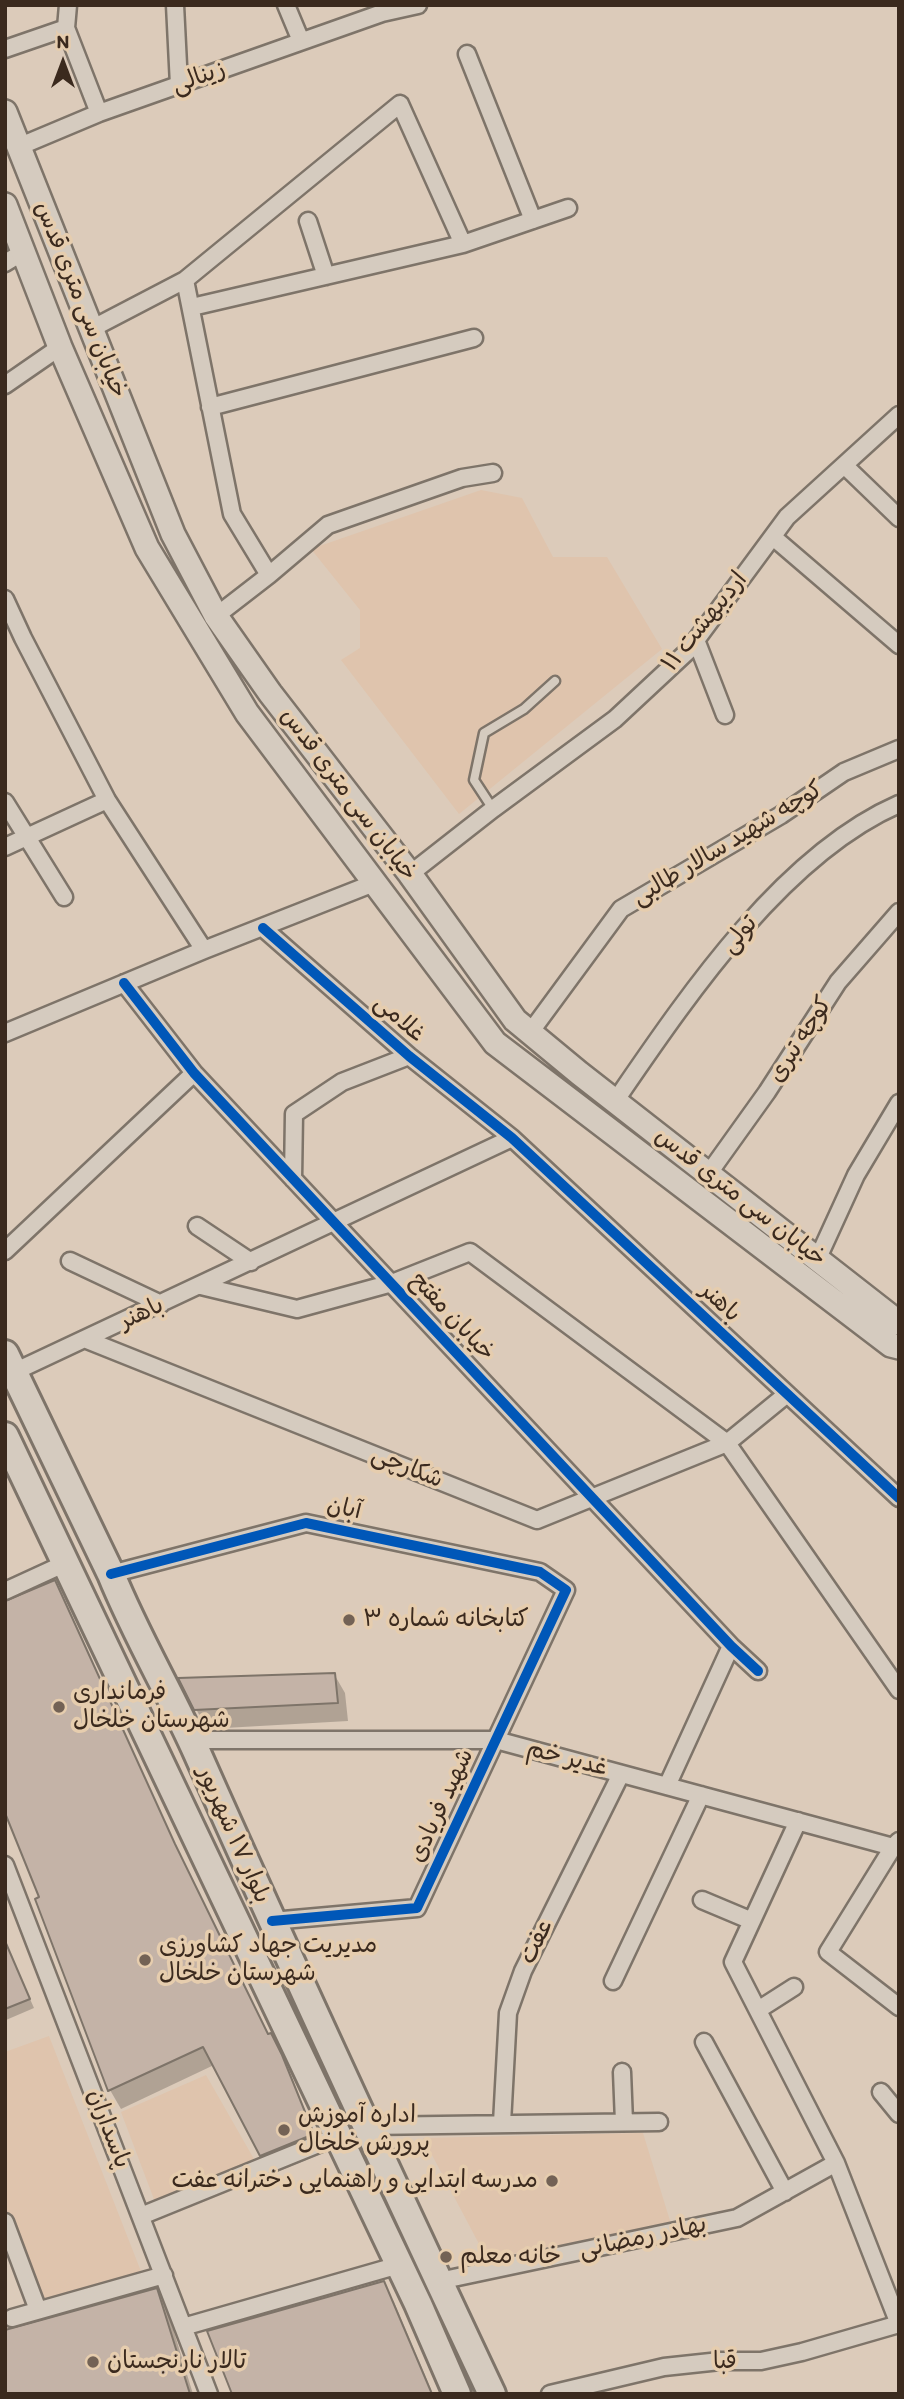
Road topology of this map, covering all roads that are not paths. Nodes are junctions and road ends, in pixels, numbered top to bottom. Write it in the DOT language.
graph roads {
  1 [pos="68,5"];
  2 [pos="175,5"];
  3 [pos="286,5"];
  4 [pos="418,5"];
  5 [pos="380,9"];
  6 [pos="66,28"];
  7 [pos="301,41"];
  8 [pos="5,49"];
  9 [pos="467,54"];
  10 [pos="179,85"];
  11 [pos="5,113"];
  12 [pos="99,113"];
  13 [pos="18,147"];
  14 [pos="5,205"];
  15 [pos="568,208"];
  16 [pos="533,220"];
  17 [pos="308,221"];
  18 [pos="463,244"];
  19 [pos="14,258"];
  20 [pos="326,276"];
  21 [pos="185,280"];
  22 [pos="192,307"];
  23 [pos="93,328"];
  24 [pos="474,338"];
  25 [pos="60,348"];
  26 [pos="5,385"];
  27 [pos="210,407"];
  28 [pos="899,415"];
  29 [pos="844,465"];
  30 [pos="493,473"];
  31 [pos="899,518"];
  32 [pos="773,537"];
  33 [pos="269,575"];
  34 [pos="5,599"];
  35 [pos="216,616"];
  36 [pos="696,640"];
  37 [pos="899,645"];
  38 [pos="555,681"];
  39 [pos="270,693"];
  40 [pos="247,713"];
  41 [pos="724,715"];
  42 [pos="899,749"];
  43 [pos="107,800"];
  44 [pos="5,802"];
  45 [pos="899,804"];
  46 [pos="493,809"];
  47 [pos="26,836"];
  48 [pos="5,847"];
  49 [pos="410,874"];
  50 [pos="374,883"];
  51 [pos="64,897"];
  52 [pos="899,912"];
  53 [pos="263,928"];
  54 [pos="204,950"];
  55 [pos="124,983"];
  56 [pos="522,1027"];
  57 [pos="5,1034"];
  58 [pos="495,1043"];
  59 [pos="409,1056"];
  60 [pos="194,1073"];
  61 [pos="616,1100"];
  62 [pos="899,1103"];
  63 [pos="512,1138"];
  64 [pos="709,1173"];
  65 [pos="293,1179"];
  66 [pos="334,1222"];
  67 [pos="197,1226"];
  68 [pos="5,1251"];
  69 [pos="818,1258"];
  70 [pos="70,1261"];
  71 [pos="251,1262"];
  72 [pos="392,1283"];
  73 [pos="201,1286"];
  74 [pos="161,1304"];
  75 [pos="899,1323"];
  76 [pos="87,1340"];
  77 [pos="899,1347"];
  78 [pos="10,1363"];
  79 [pos="787,1394"];
  80 [pos="5,1436"];
  81 [pos="727,1443"];
  82 [pos="592,1498"];
  83 [pos="899,1499"];
  84 [pos="95,1541"];
  85 [pos="64,1559"];
  86 [pos="111,1574"];
  87 [pos="566,1590"];
  88 [pos="5,1591"];
  89 [pos="732,1646"];
  90 [pos="758,1671"];
  91 [pos="899,1690"];
  92 [pos="191,1740"];
  93 [pos="496,1740"];
  94 [pos="621,1774"];
  95 [pos="667,1786"];
  96 [pos="701,1795"];
  97 [pos="799,1821"];
  98 [pos="896,1844"];
  99 [pos="5,1865"];
  100 [pos="702,1900"];
  101 [pos="272,1921"];
  102 [pos="752,1922"];
  103 [pos="614,1981"];
  104 [pos="794,1987"];
  105 [pos="899,2007"];
  106 [pos="758,2010"];
  107 [pos="704,2042"];
  108 [pos="622,2072"];
  109 [pos="881,2092"];
  110 [pos="899,2114"];
  111 [pos="624,2122"];
  112 [pos="659,2122"];
  113 [pos="502,2123"];
  114 [pos="369,2126"];
  115 [pos="338,2136"];
  116 [pos="836,2163"];
  117 [pos="785,2192"];
  118 [pos="141,2216"];
  119 [pos="5,2222"];
  120 [pos="399,2265"];
  121 [pos="164,2275"];
  122 [pos="439,2281"];
  123 [pos="38,2310"];
  124 [pos="12,2318"];
  125 [pos="899,2324"];
  126 [pos="184,2327"];
  127 [pos="209,2394"];
  128 [pos="457,2394"];
  129 [pos="492,2394"];
  130 [pos="550,2394"];
  1 -- 6 [label="street"];
  2 -- 10 [label="street"];
  3 -- 7 [label="street"];
  4 -- 5 [label="street, زینالی"];
  5 -- 7 [label="street, زینالی"];
  6 -- 8 [label="street"];
  6 -- 12 [label="street"];
  7 -- 10 [label="street, زینالی"];
  9 -- 16 [label="street"];
  10 -- 12 [label="street, زینالی"];
  11 -- 13 [label="main road, خیابان سی متری قدس"];
  12 -- 13 [label="street, زینالی"];
  13 -- 23 [label="main road, خیابان سی متری قدس"];
  14 -- 19 [label="main road, خیابان سی متری قدس"];
  15 -- 16 [label="street"];
  16 -- 18 [label="street"];
  17 -- 20 [label="street"];
  18 -- 20 [label="street"];
  18 -- 21 [label="street"];
  19 -- 25 [label="main road, خیابان سی متری قدس"];
  20 -- 22 [label="street"];
  21 -- 22 [label="street"];
  21 -- 23 [label="street"];
  22 -- 27 [label="street"];
  23 -- 35 [label="main road, خیابان سی متری قدس"];
  24 -- 27 [label="street"];
  25 -- 26 [label="street"];
  25 -- 40 [label="main road, خیابان سی متری قدس"];
  27 -- 33 [label="street"];
  28 -- 29 [label="street, ۱۱ اردیبهشت"];
  29 -- 31 [label="street"];
  29 -- 32 [label="street, ۱۱ اردیبهشت"];
  30 -- 33 [label="street"];
  32 -- 36 [label="street, ۱۱ اردیبهشت"];
  32 -- 37 [label="street"];
  33 -- 35 [label="street"];
  34 -- 43 [label="street"];
  35 -- 39 [label="main road, خیابان سی متری قدس"];
  36 -- 41 [label="street"];
  36 -- 46 [label="street, ۱۱ اردیبهشت"];
  38 -- 46 [label="lane"];
  39 -- 40 [label="main road"];
  39 -- 49 [label="main road, خیابان سی متری قدس"];
  40 -- 50 [label="main road, خیابان سی متری قدس"];
  42 -- 56 [label="street, کوچه شهید سالار طالبی"];
  43 -- 47 [label="street"];
  43 -- 54 [label="street"];
  44 -- 47 [label="street"];
  45 -- 61 [label="street, تولی"];
  46 -- 49 [label="street, ۱۱ اردیبهشت"];
  47 -- 48 [label="street"];
  47 -- 51 [label="street"];
  49 -- 56 [label="main road, خیابان سی متری قدس"];
  50 -- 53 [label="street"];
  50 -- 58 [label="main road, خیابان سی متری قدس"];
  52 -- 64 [label="street, کوچه تبری"];
  53 -- 54 [label="street"];
  53 -- 59 [label="street, غلامی"];
  54 -- 55 [label="street"];
  55 -- 57 [label="street"];
  55 -- 60 [label="street, خیابان مفتح"];
  56 -- 58 [label="main road"];
  56 -- 61 [label="main road, خیابان سی متری قدس"];
  58 -- 77 [label="main road, خیابان سی متری قدس"];
  59 -- 63 [label="street, غلامی"];
  59 -- 65 [label="street"];
  60 -- 65 [label="street, خیابان مفتح"];
  60 -- 68 [label="street"];
  61 -- 64 [label="main road, خیابان سی متری قدس"];
  62 -- 69 [label="street"];
  63 -- 66 [label="street, باهنر"];
  63 -- 79 [label="street, باهنر"];
  64 -- 69 [label="main road, خیابان سی متری قدس"];
  65 -- 66 [label="street, خیابان مفتح"];
  66 -- 71 [label="street, باهنر"];
  66 -- 72 [label="street, خیابان مفتح"];
  67 -- 71 [label="street"];
  69 -- 75 [label="main road, خیابان سی متری قدس"];
  70 -- 74 [label="street"];
  71 -- 73 [label="street, باهنر"];
  72 -- 73 [label="street"];
  72 -- 81 [label="street"];
  72 -- 82 [label="street, خیابان مفتح"];
  73 -- 74 [label="street, باهنر"];
  74 -- 76 [label="street, باهنر"];
  76 -- 78 [label="street, باهنر"];
  76 -- 82 [label="street, شکارچی"];
  78 -- 84 [label="main road, بلوار ١٧ شهریور"];
  79 -- 81 [label="street, شکارچی"];
  79 -- 83 [label="street, باهنر"];
  80 -- 85 [label="main road, بلوار ١٧ شهریور"];
  81 -- 82 [label="street, شکارچی"];
  81 -- 91 [label="street"];
  82 -- 89 [label="street, خیابان مفتح"];
  84 -- 85 [label="main road"];
  84 -- 86 [label="main road, بلوار ١٧ شهریور"];
  85 -- 88 [label="street"];
  85 -- 115 [label="main road, بلوار ١٧ شهریور"];
  86 -- 87 [label="street, آبان"];
  86 -- 92 [label="main road, بلوار ١٧ شهریور"];
  87 -- 93 [label="street, شهید فریادی"];
  89 -- 90 [label="street, خیابان مفتح"];
  89 -- 95 [label="street"];
  92 -- 93 [label="street, غدیر خم"];
  92 -- 101 [label="main road, بلوار ١٧ شهریور"];
  93 -- 94 [label="street, غدیر خم"];
  93 -- 101 [label="street, شهید فریادی"];
  94 -- 95 [label="street, غدیر خم"];
  94 -- 113 [label="street, عفت"];
  95 -- 96 [label="street, غدیر خم"];
  96 -- 97 [label="street, غدیر خم"];
  96 -- 103 [label="street"];
  97 -- 98 [label="street, غدیر خم"];
  97 -- 102 [label="street"];
  98 -- 105 [label="street"];
  99 -- 118 [label="street, پاسداران"];
  100 -- 102 [label="street"];
  101 -- 114 [label="main road, بلوار ١٧ شهریور"];
  102 -- 106 [label="street"];
  104 -- 106 [label="street"];
  106 -- 116 [label="street"];
  107 -- 117 [label="street"];
  108 -- 111 [label="street"];
  109 -- 110 [label="street"];
  111 -- 112 [label="street"];
  111 -- 113 [label="street"];
  113 -- 114 [label="street"];
  114 -- 122 [label="main road, بلوار ١٧ شهریور"];
  115 -- 118 [label="street"];
  115 -- 120 [label="main road, بلوار ١٧ شهریور"];
  116 -- 117 [label="street, بهادر رمضانی"];
  116 -- 125 [label="street"];
  117 -- 122 [label="street, بهادر رمضانی"];
  118 -- 121 [label="street, پاسداران"];
  119 -- 123 [label="street"];
  120 -- 126 [label="street"];
  120 -- 128 [label="main road, بلوار ١٧ شهریور"];
  121 -- 123 [label="street"];
  121 -- 126 [label="street, پاسداران"];
  122 -- 129 [label="main road, بلوار ١٧ شهریور"];
  123 -- 124 [label="street"];
  125 -- 130 [label="street, قبا"];
  126 -- 127 [label="street, پاسداران"];
}
